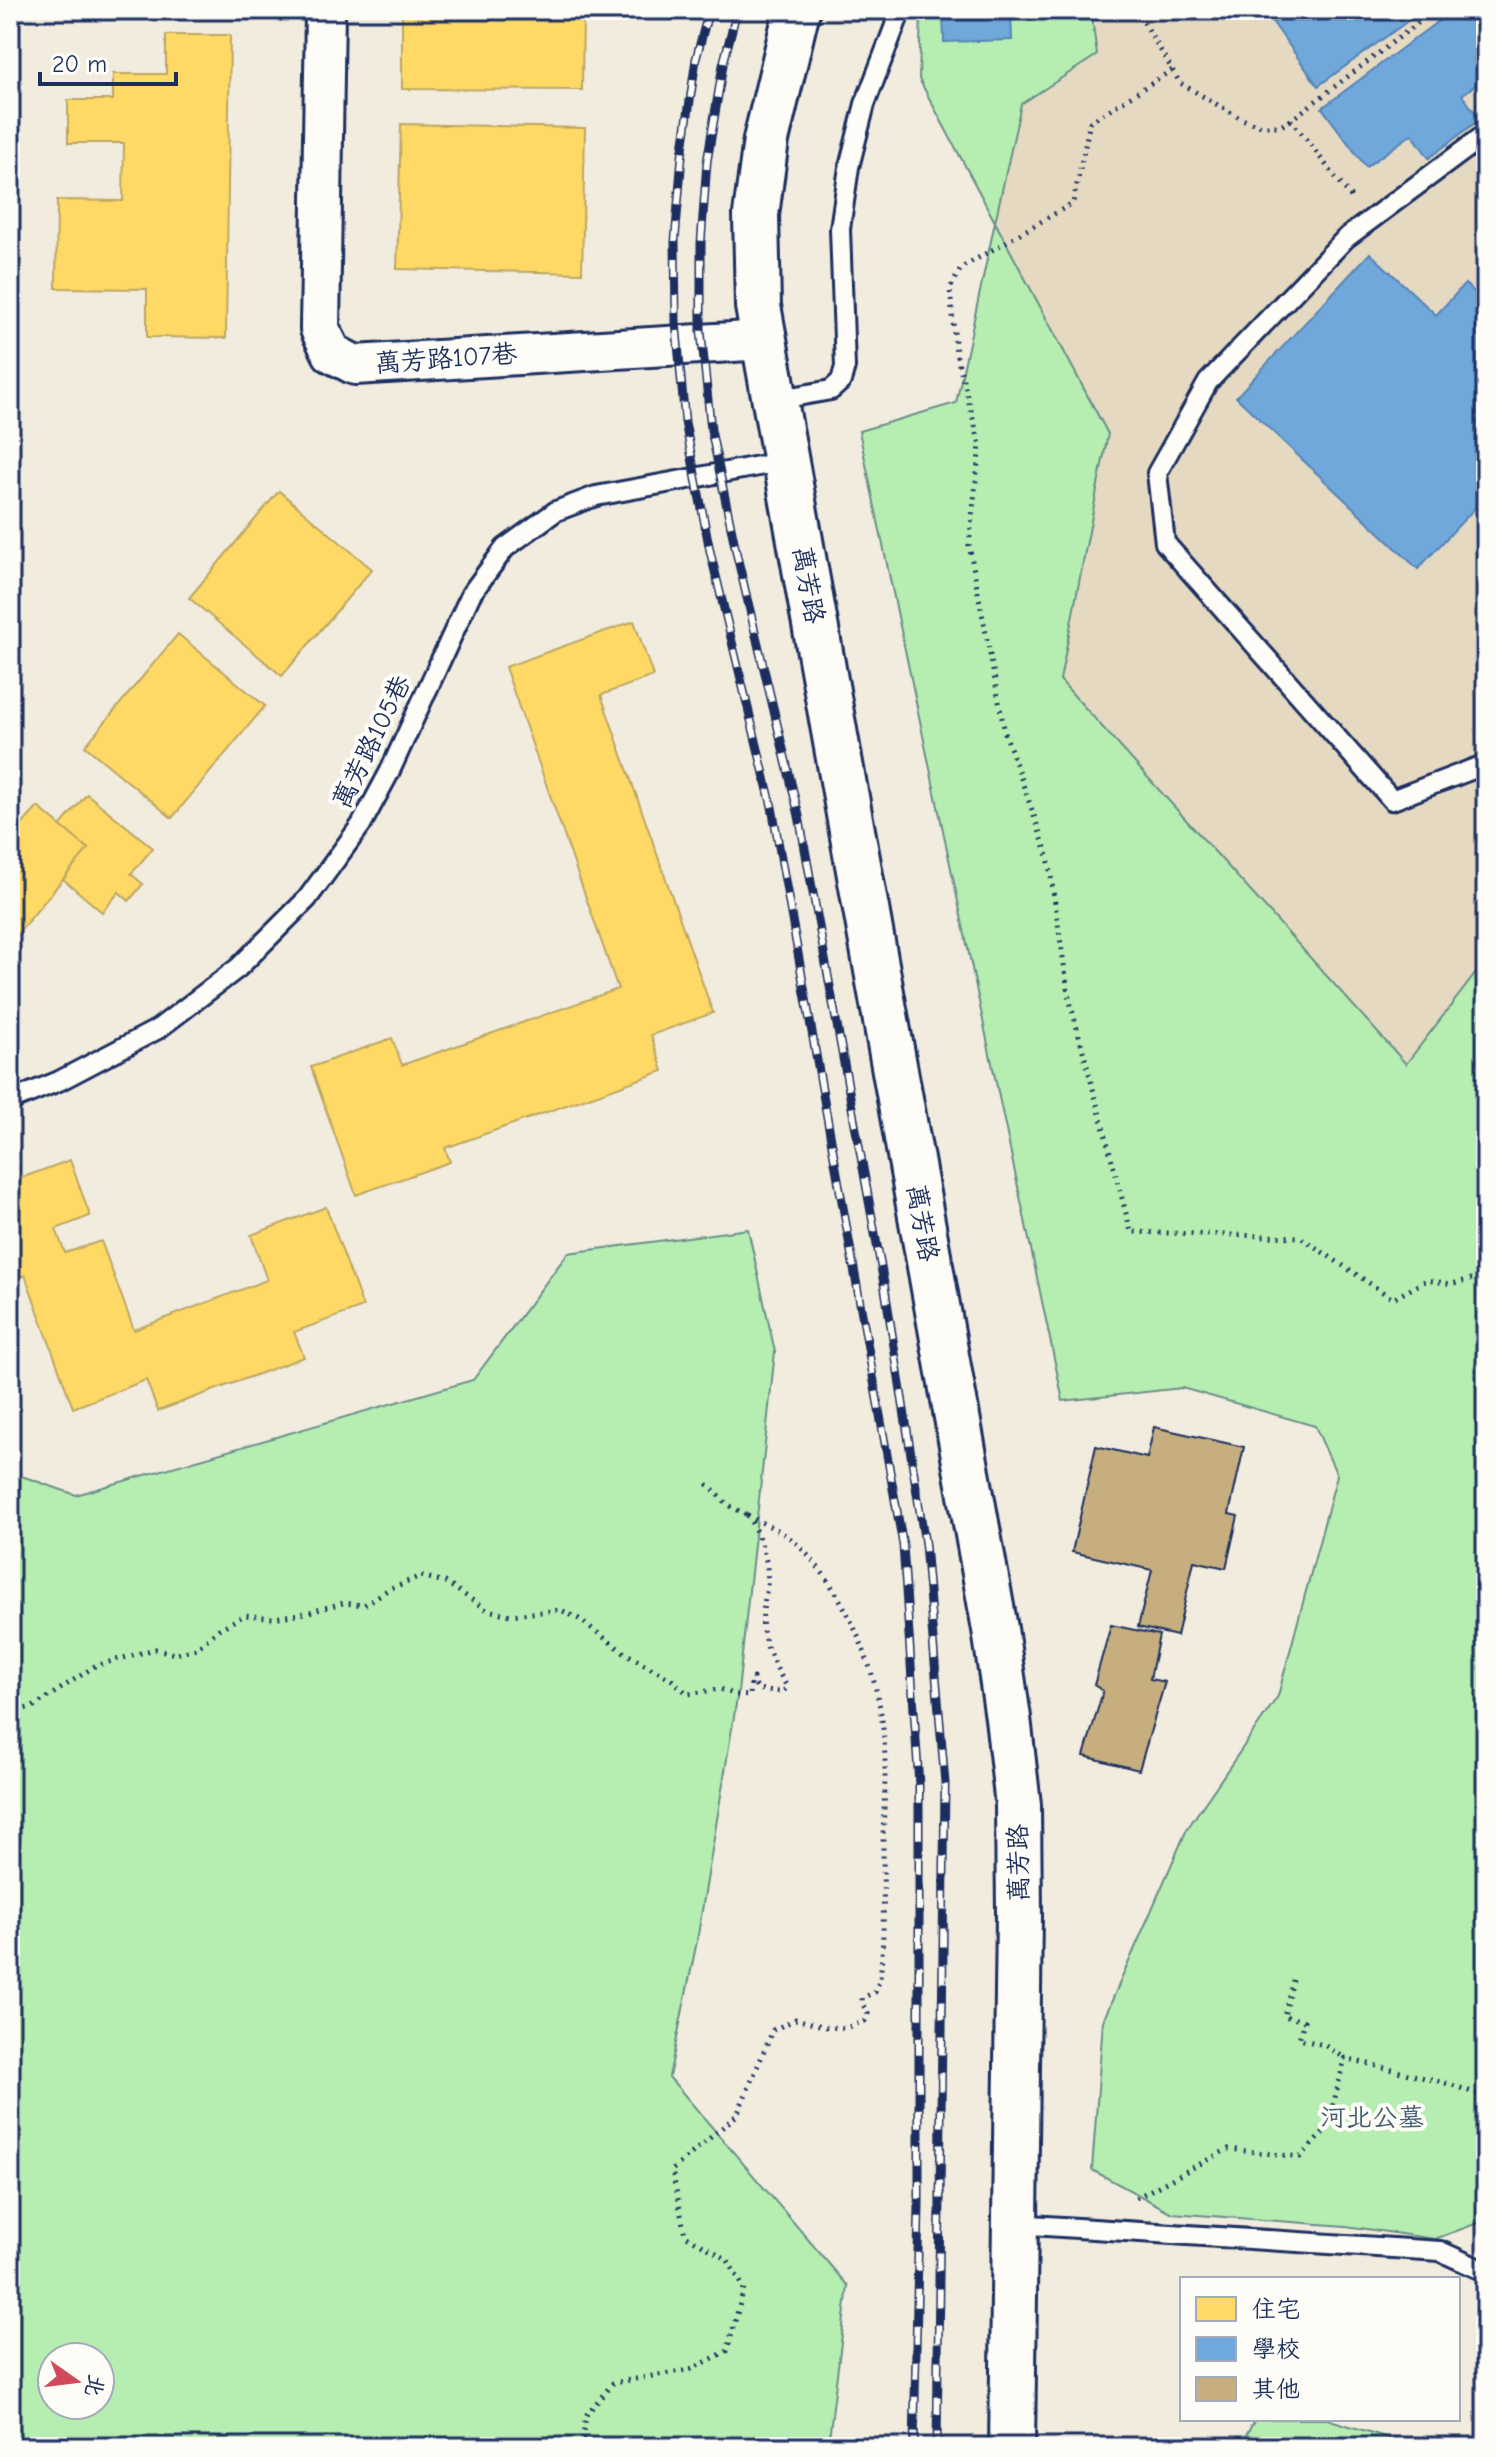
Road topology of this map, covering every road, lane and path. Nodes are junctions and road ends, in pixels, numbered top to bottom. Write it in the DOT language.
graph roads {
  1 [pos="325,10"];
  2 [pos="797,10"];
  3 [pos="901,10"];
  4 [pos="1134,10"];
  5 [pos="1435,10"];
  6 [pos="1172,70"];
  7 [pos="1291,120"];
  8 [pos="1486,134"];
  9 [pos="1370,221"];
  10 [pos="765,340"];
  11 [pos="775,400"];
  12 [pos="786,461"];
  13 [pos="1486,764"];
  14 [pos="10,1101"];
  15 [pos="1486,1275"];
  16 [pos="707,1484"];
  17 [pos="748,1516"];
  18 [pos="10,1712"];
  19 [pos="1293,1980"];
  20 [pos="1345,2058"];
  21 [pos="1486,2097"];
  22 [pos="1015,2224"];
  23 [pos="1078,2228"];
  24 [pos="1486,2272"];
  25 [pos="581,2447"];
  26 [pos="1012,2447"];
  1 -- 10 [label="street, 萬芳路107巷"];
  2 -- 10 [label="street, 萬芳路"];
  3 -- 11 [label="lane"];
  4 -- 6 [label="path"];
  5 -- 7 [label="path"];
  6 -- 7 [label="path"];
  6 -- 15 [label="path"];
  7 -- 9 [label="path"];
  8 -- 9 [label="lane"];
  9 -- 13 [label="lane"];
  10 -- 11 [label="street, 萬芳路"];
  11 -- 12 [label="street, 萬芳路"];
  12 -- 14 [label="lane, 萬芳路105巷"];
  12 -- 22 [label="street, 萬芳路"];
  16 -- 17 [label="path"];
  17 -- 18 [label="path"];
  17 -- 25 [label="path"];
  19 -- 20 [label="path"];
  20 -- 21 [label="path"];
  20 -- 23 [label="path"];
  22 -- 23 [label="lane"];
  22 -- 26 [label="street, 萬芳路"];
  23 -- 24 [label="lane"];
}
